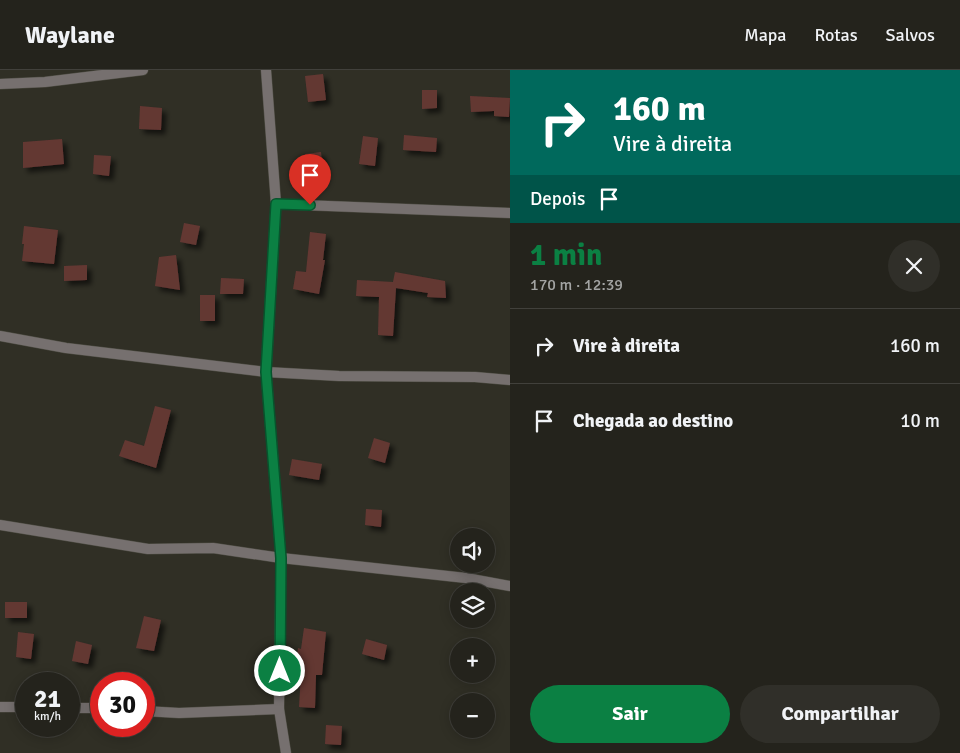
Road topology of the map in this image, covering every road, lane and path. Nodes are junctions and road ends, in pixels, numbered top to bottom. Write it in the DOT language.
graph roads {
  1 [pos="143,70"];
  2 [pos="266,70"];
  3 [pos="0,84"];
  4 [pos="276,204"];
  5 [pos="510,213"];
  6 [pos="0,336"];
  7 [pos="266,372"];
  8 [pos="510,380"];
  9 [pos="0,525"];
  10 [pos="281,558"];
  11 [pos="510,586"];
  12 [pos="0,706"];
  13 [pos="15,707"];
  14 [pos="279,709"];
  15 [pos="155,712"];
  16 [pos="286,753"];
  1 -- 3 [label="street"];
  2 -- 4 [label="street"];
  4 -- 5 [label="street"];
  4 -- 7 [label="street"];
  6 -- 7 [label="street"];
  7 -- 8 [label="street"];
  7 -- 10 [label="street"];
  9 -- 10 [label="street"];
  10 -- 11 [label="street"];
  10 -- 14 [label="street"];
  12 -- 13 [label="street"];
  14 -- 15 [label="street"];
  14 -- 16 [label="street"];
}
